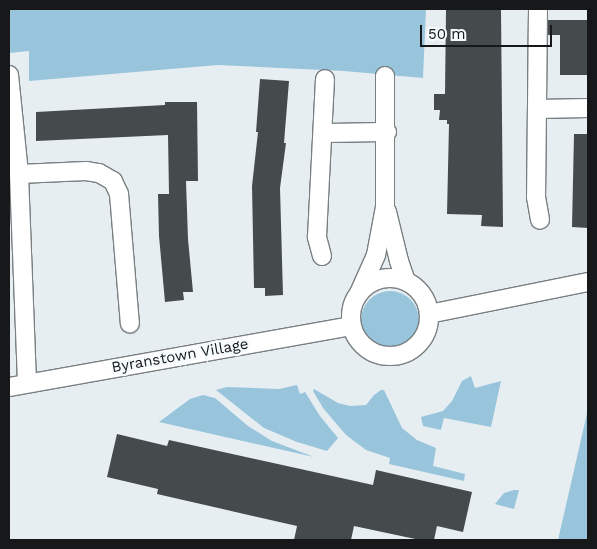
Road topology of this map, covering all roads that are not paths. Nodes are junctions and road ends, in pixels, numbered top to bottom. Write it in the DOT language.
graph roads {
  1 [pos="538,9"];
  2 [pos="9,76"];
  3 [pos="385,76"];
  4 [pos="325,80"];
  5 [pos="588,108"];
  6 [pos="537,109"];
  7 [pos="386,132"];
  8 [pos="322,133"];
  9 [pos="19,174"];
  10 [pos="386,207"];
  11 [pos="540,220"];
  12 [pos="322,256"];
  13 [pos="406,281"];
  14 [pos="588,282"];
  15 [pos="358,294"];
  16 [pos="429,314"];
  17 [pos="130,324"];
  18 [pos="352,326"];
  19 [pos="27,383"];
  20 [pos="9,387"];
  1 -- 6 [label="street"];
  2 -- 9 [label="street"];
  3 -- 7 [label="street"];
  4 -- 8 [label="street"];
  5 -- 6 [label="street"];
  6 -- 11 [label="street"];
  7 -- 8 [label="street"];
  7 -- 10 [label="street"];
  8 -- 12 [label="street"];
  9 -- 17 [label="street"];
  9 -- 19 [label="street"];
  10 -- 13 [label="street"];
  10 -- 15 [label="street"];
  13 -- 15 [label="street"];
  13 -- 16 [label="street"];
  14 -- 16 [label="street"];
  15 -- 18 [label="street"];
  16 -- 18 [label="street"];
  18 -- 19 [label="street, Byranstown Village"];
  19 -- 20 [label="street, Byranstown Village"];
}
